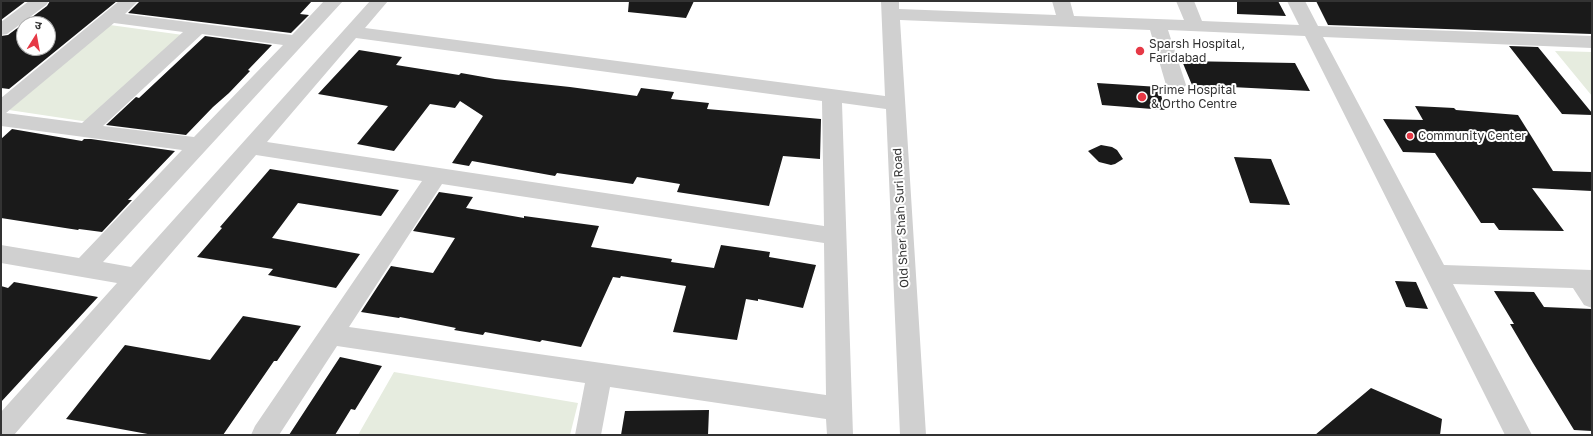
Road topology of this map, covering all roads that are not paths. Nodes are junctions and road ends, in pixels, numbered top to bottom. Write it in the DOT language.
graph roads {
  1 [pos="40,1"];
  2 [pos="128,1"];
  3 [pos="334,1"];
  4 [pos="379,1"];
  5 [pos="1062,1"];
  6 [pos="1185,1"];
  7 [pos="1296,1"];
  8 [pos="890,8"];
  9 [pos="945,9"];
  10 [pos="110,17"];
  11 [pos="1066,21"];
  12 [pos="1157,24"];
  13 [pos="1195,26"];
  14 [pos="198,28"];
  15 [pos="1,30"];
  16 [pos="1311,30"];
  17 [pos="352,32"];
  18 [pos="296,41"];
  19 [pos="1592,42"];
  20 [pos="1176,85"];
  21 [pos="832,96"];
  22 [pos="894,104"];
  23 [pos="1,108"];
  24 [pos="1,119"];
  25 [pos="86,130"];
  26 [pos="199,145"];
  27 [pos="251,147"];
  28 [pos="437,175"];
  29 [pos="836,236"];
  30 [pos="1,254"];
  31 [pos="84,268"];
  32 [pos="1437,274"];
  33 [pos="137,277"];
  34 [pos="1585,279"];
  35 [pos="1592,298"];
  36 [pos="330,335"];
  37 [pos="600,374"];
  38 [pos="840,409"];
  39 [pos="1,431"];
  40 [pos="264,435"];
  41 [pos="588,435"];
  42 [pos="840,435"];
  43 [pos="913,435"];
  44 [pos="1519,435"];
  1 -- 15 [label="street"];
  2 -- 10 [label="street"];
  3 -- 18 [label="street"];
  4 -- 17 [label="street"];
  5 -- 11 [label="street"];
  6 -- 13 [label="street"];
  7 -- 16 [label="street"];
  8 -- 9 [label="street"];
  8 -- 22 [label="street, Old Sher Shah Suri Road"];
  9 -- 11 [label="street"];
  10 -- 14 [label="street"];
  10 -- 23 [label="street"];
  11 -- 12 [label="street"];
  12 -- 13 [label="street"];
  12 -- 20 [label="street"];
  13 -- 16 [label="street"];
  14 -- 18 [label="street"];
  14 -- 25 [label="street"];
  16 -- 19 [label="street"];
  16 -- 32 [label="street"];
  17 -- 21 [label="street"];
  17 -- 27 [label="street"];
  18 -- 26 [label="street"];
  21 -- 22 [label="street"];
  21 -- 29 [label="street"];
  22 -- 43 [label="street, Old Sher Shah Suri Road"];
  24 -- 25 [label="street"];
  25 -- 26 [label="street"];
  26 -- 31 [label="street"];
  27 -- 28 [label="street"];
  27 -- 33 [label="street"];
  28 -- 29 [label="street"];
  28 -- 36 [label="street"];
  29 -- 38 [label="street"];
  30 -- 31 [label="street"];
  31 -- 33 [label="street"];
  32 -- 34 [label="street"];
  32 -- 44 [label="street"];
  33 -- 39 [label="street"];
  34 -- 35 [label="street"];
  36 -- 37 [label="street"];
  36 -- 40 [label="street"];
  37 -- 38 [label="street"];
  37 -- 41 [label="street"];
  38 -- 42 [label="street"];
}
